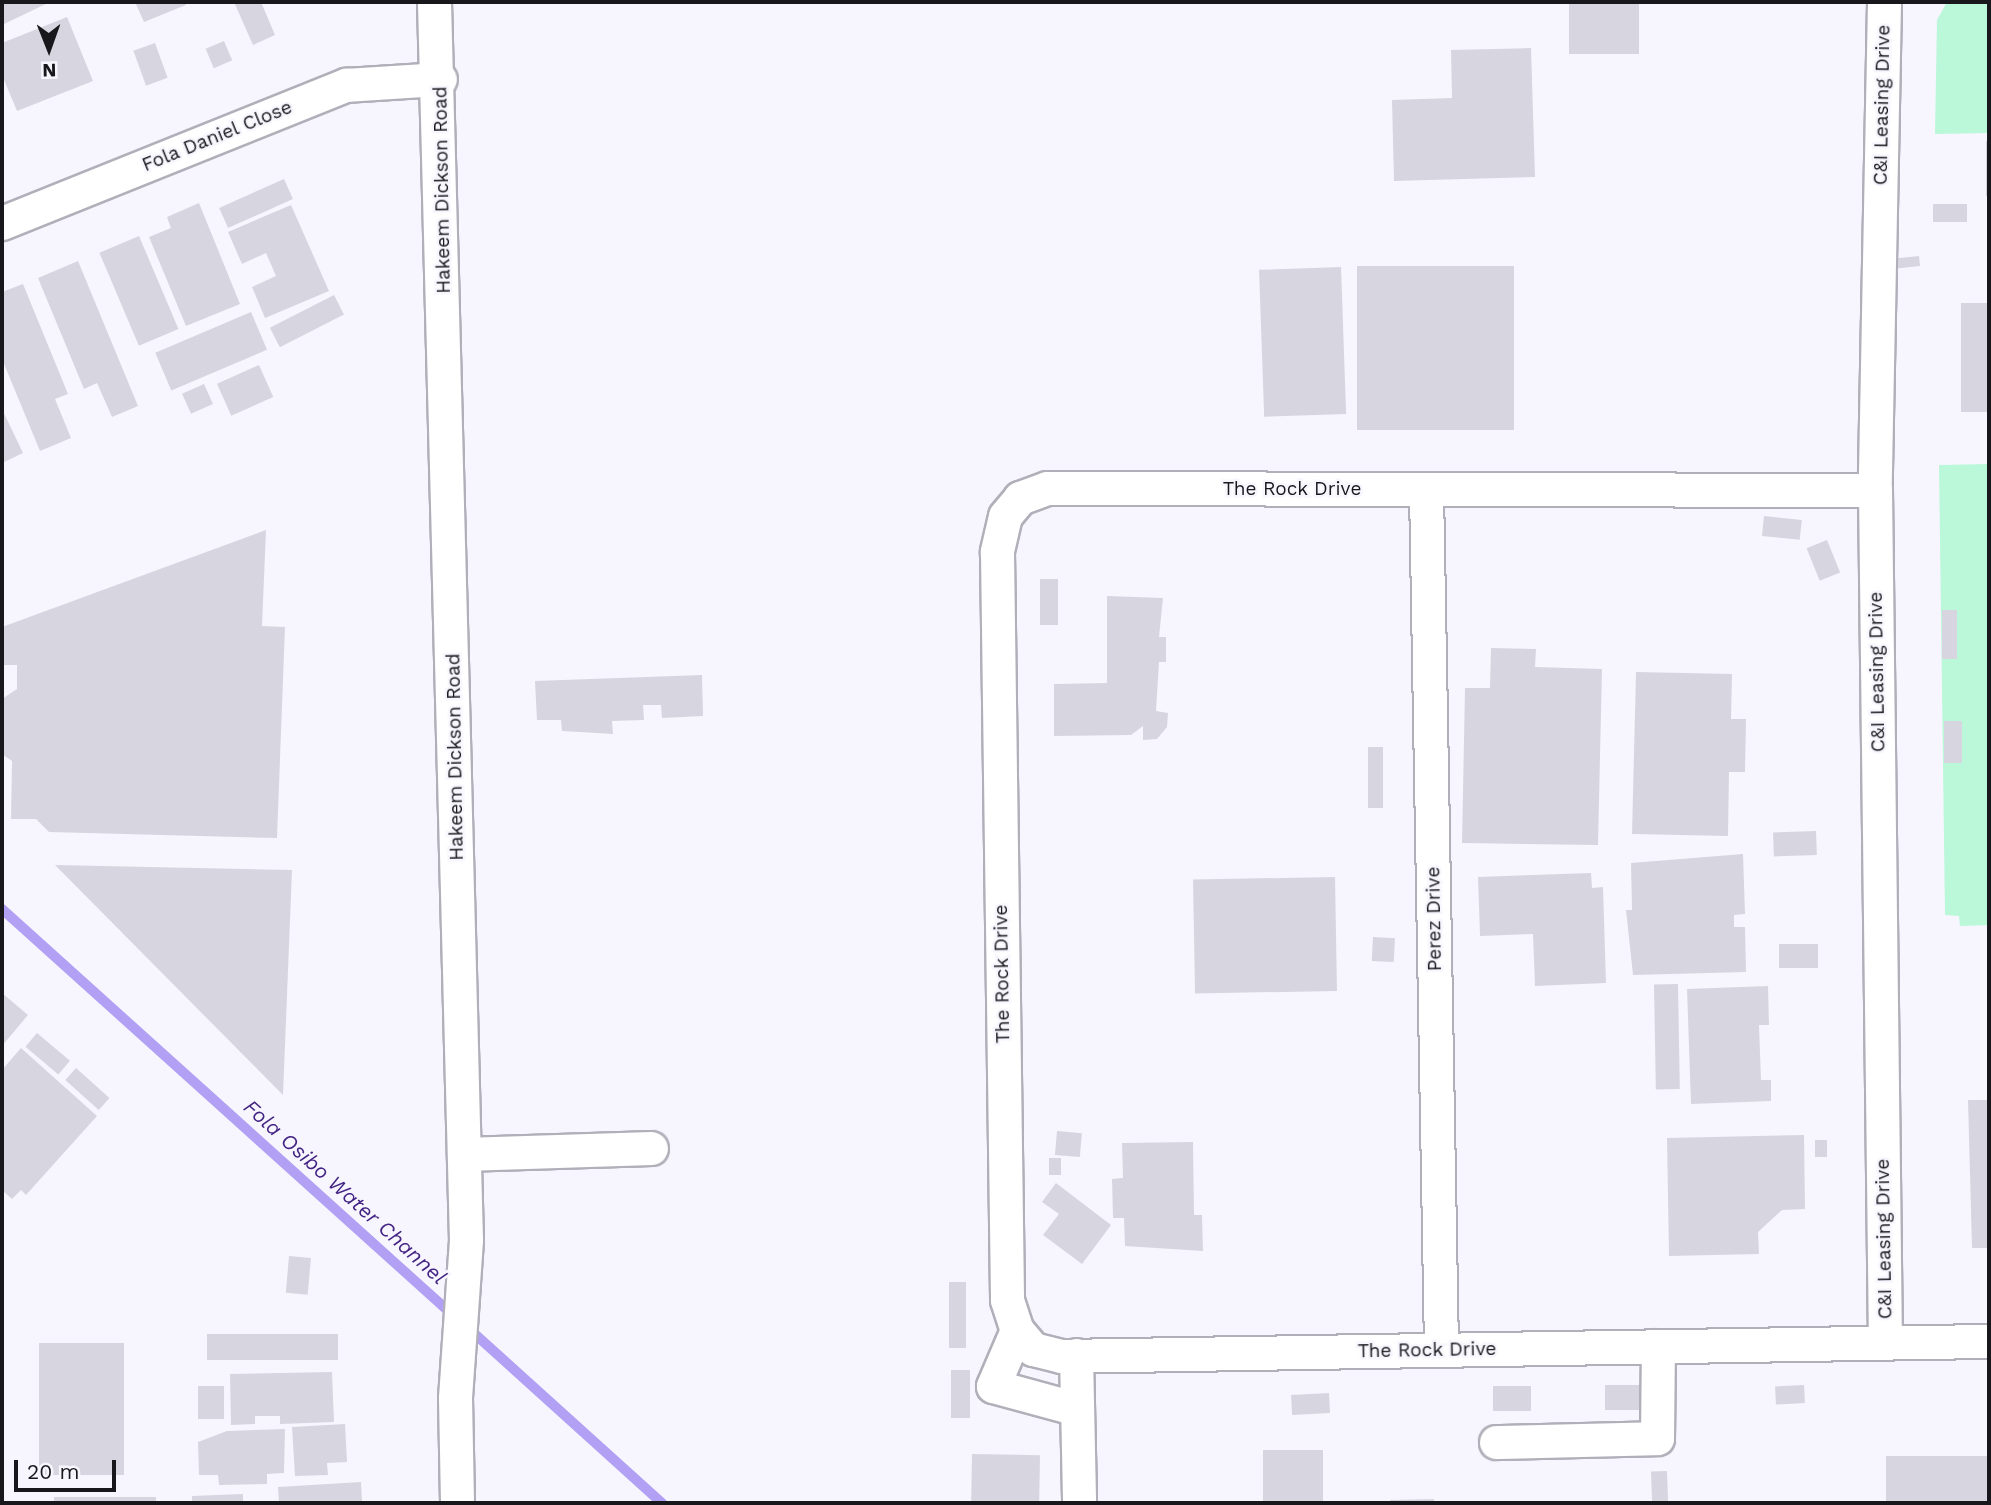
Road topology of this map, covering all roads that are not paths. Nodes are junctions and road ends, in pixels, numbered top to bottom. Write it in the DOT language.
graph roads {
  1 [pos="1884,2"];
  2 [pos="436,4"];
  3 [pos="440,79"];
  4 [pos="2,223"];
  5 [pos="1426,489"];
  6 [pos="1875,490"];
  7 [pos="651,1148"];
  8 [pos="464,1154"];
  9 [pos="1017,1330"];
  10 [pos="1989,1341"];
  11 [pos="1885,1343"];
  12 [pos="1658,1346"];
  13 [pos="1441,1350"];
  14 [pos="1076,1355"];
  15 [pos="1077,1409"];
  16 [pos="1496,1442"];
  17 [pos="457,1503"];
  18 [pos="1079,1503"];
  1 -- 6 [label="street, C&I Leasing Drive"];
  2 -- 3 [label="street, Hakeem Dickson Road"];
  3 -- 4 [label="street, Fola Daniel Close"];
  3 -- 8 [label="street, Hakeem Dickson Road"];
  5 -- 6 [label="street, The Rock Drive"];
  5 -- 9 [label="street, The Rock Drive"];
  5 -- 13 [label="street, Perez Drive"];
  6 -- 11 [label="street, C&I Leasing Drive"];
  7 -- 8 [label="street"];
  8 -- 17 [label="street, Hakeem Dickson Road"];
  9 -- 14 [label="street, The Rock Drive"];
  9 -- 15 [label="street"];
  10 -- 11 [label="street, The Rock Drive"];
  11 -- 12 [label="street, The Rock Drive"];
  12 -- 13 [label="street, The Rock Drive"];
  12 -- 16 [label="street"];
  13 -- 14 [label="street, The Rock Drive"];
  14 -- 15 [label="street"];
  15 -- 18 [label="street"];
}
